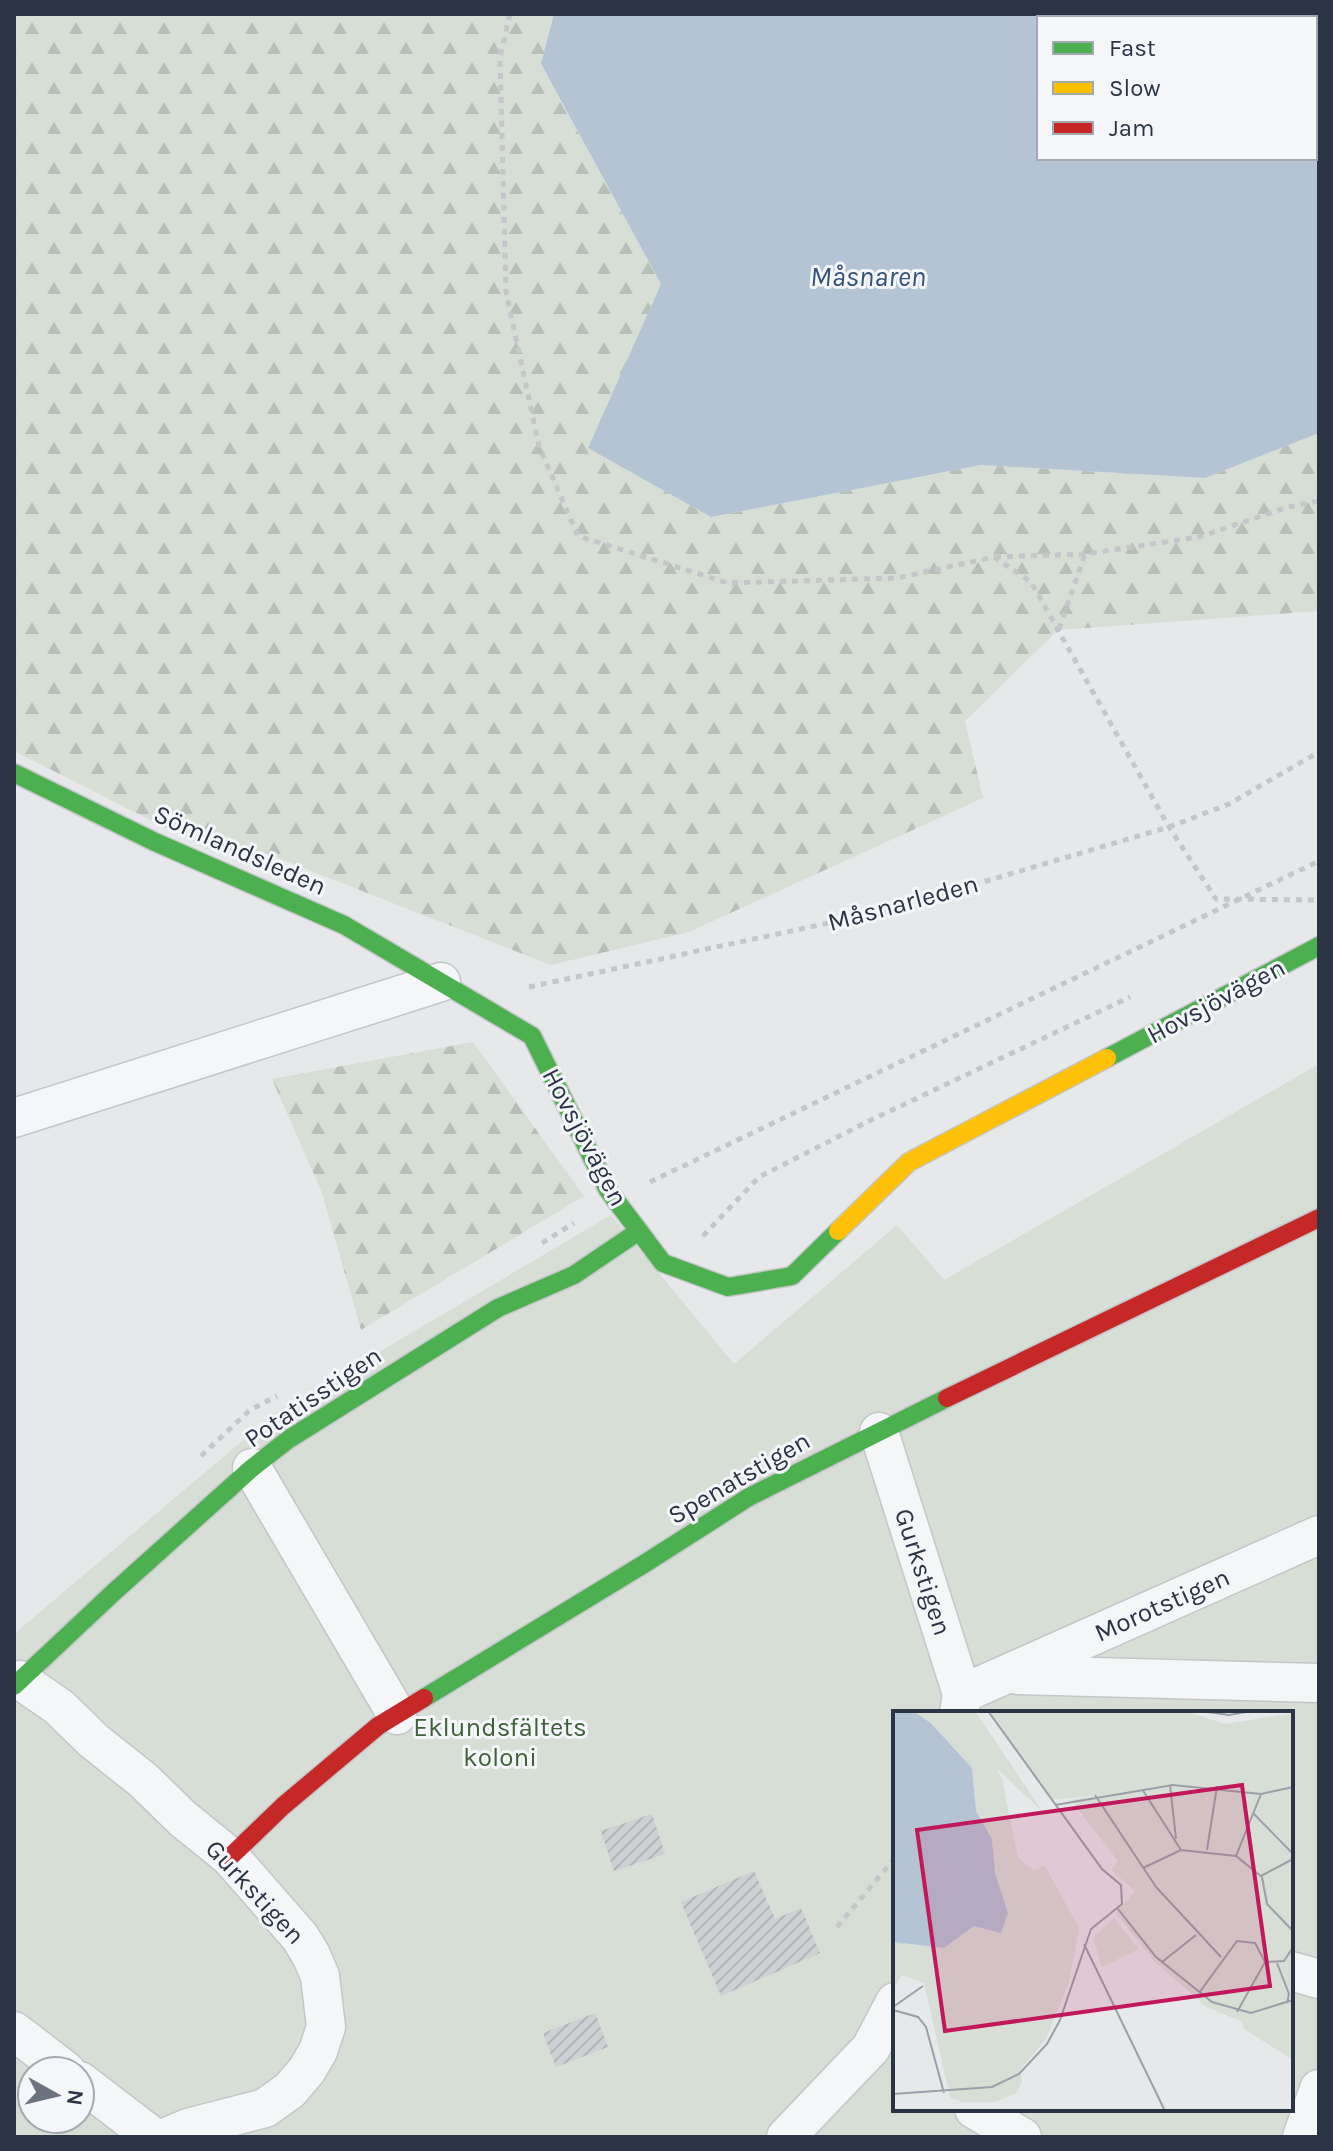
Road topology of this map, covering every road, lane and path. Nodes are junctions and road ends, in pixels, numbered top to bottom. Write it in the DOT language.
graph roads {
  1 [pos="510,14"];
  2 [pos="1319,501"];
  3 [pos="1085,554"];
  4 [pos="994,557"];
  5 [pos="1058,630"];
  6 [pos="1319,752"];
  7 [pos="14,773"];
  8 [pos="1169,827"];
  9 [pos="1319,900"];
  10 [pos="1319,946"];
  11 [pos="441,982"];
  12 [pos="525,987"];
  13 [pos="1136,994"];
  14 [pos="14,1118"];
  15 [pos="1319,1218"];
  16 [pos="639,1231"];
  17 [pos="673,1266"];
  18 [pos="879,1432"];
  19 [pos="252,1468"];
  20 [pos="1319,1535"];
  21 [pos="1006,1675"];
  22 [pos="17,1683"];
  23 [pos="1319,1683"];
  24 [pos="961,1704"];
  25 [pos="397,1715"];
  26 [pos="230,1857"];
  27 [pos="893,1860"];
  28 [pos="837,1927"];
  29 [pos="1293,1972"];
  30 [pos="1319,1979"];
  31 [pos="893,2011"];
  32 [pos="14,2031"];
  33 [pos="45,2055"];
  34 [pos="883,2056"];
  35 [pos="1319,2089"];
  36 [pos="96,2093"];
  37 [pos="977,2111"];
  38 [pos="153,2137"];
  39 [pos="167,2137"];
  40 [pos="786,2137"];
  41 [pos="1022,2137"];
  42 [pos="1302,2137"];
  1 -- 4 [label="path"];
  2 -- 3 [label="path"];
  3 -- 4 [label="path"];
  3 -- 5 [label="path"];
  4 -- 5 [label="path"];
  5 -- 8 [label="path"];
  6 -- 8 [label="path, Måsnarleden"];
  7 -- 11 [label="street, Sömlandsleden"];
  8 -- 9 [label="path"];
  8 -- 12 [label="path, Måsnarleden"];
  10 -- 17 [label="street, Hovsjövägen"];
  11 -- 14 [label="street"];
  11 -- 16 [label="street, Hovsjövägen"];
  13 -- 17 [label="path"];
  15 -- 18 [label="street, Spenatstigen"];
  16 -- 17 [label="street, Hovsjövägen"];
  16 -- 19 [label="street, Potatisstigen"];
  18 -- 24 [label="street, Gurkstigen"];
  18 -- 25 [label="street, Spenatstigen"];
  19 -- 22 [label="street, Potatisstigen"];
  19 -- 25 [label="street"];
  20 -- 21 [label="street, Morotstigen"];
  21 -- 23 [label="street, Morotstigen"];
  21 -- 24 [label="street, Morotstigen"];
  22 -- 26 [label="street, Gurkstigen"];
  25 -- 26 [label="street, Spenatstigen"];
  26 -- 39 [label="street, Gurkstigen"];
  27 -- 28 [label="path"];
  29 -- 30 [label="street"];
  31 -- 34 [label="street"];
  32 -- 33 [label="street"];
  34 -- 40 [label="street"];
  35 -- 42 [label="street"];
  36 -- 38 [label="street"];
  37 -- 41 [label="street"];
}
